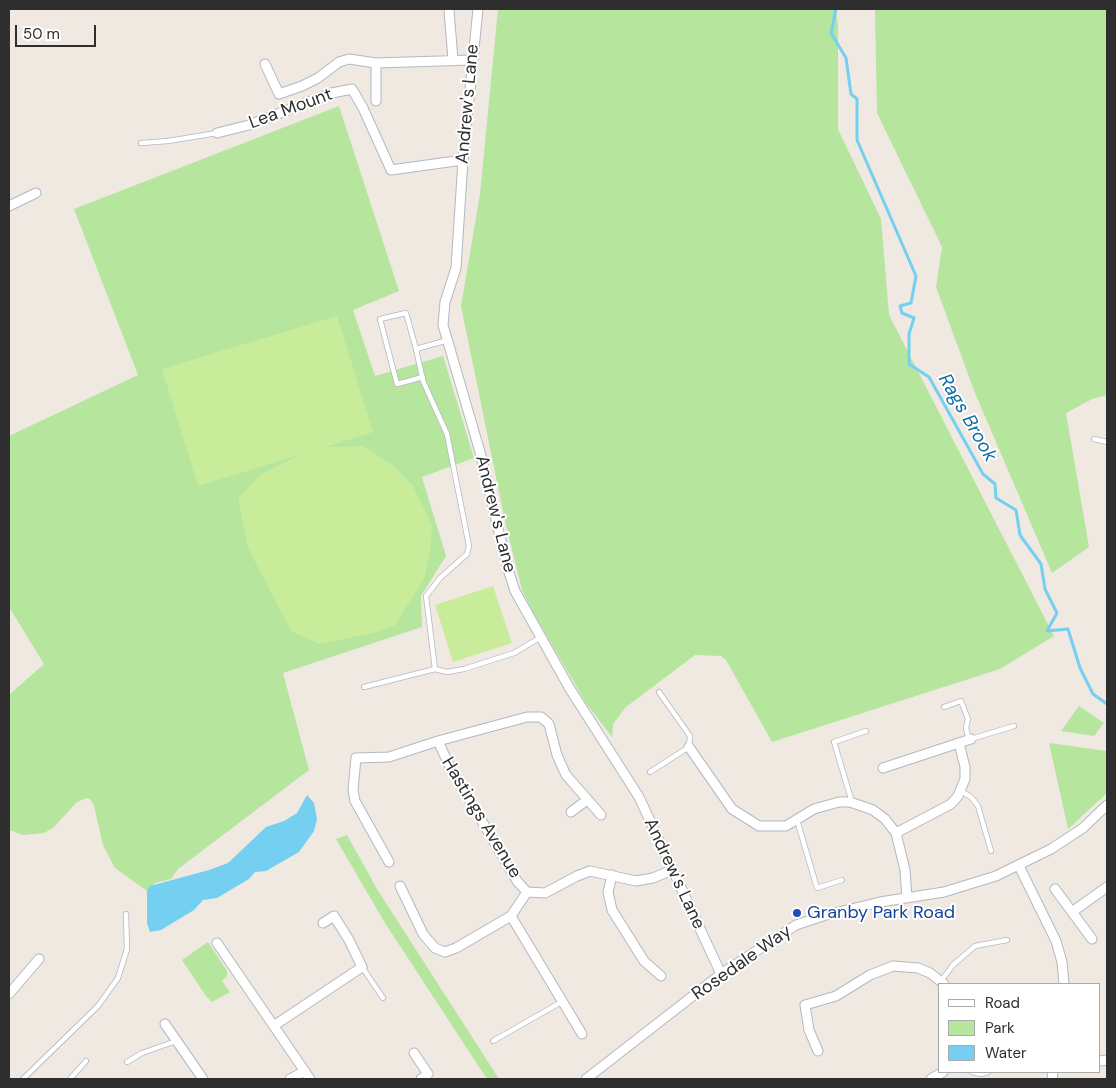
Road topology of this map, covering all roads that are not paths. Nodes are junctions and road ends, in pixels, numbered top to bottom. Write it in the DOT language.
graph roads {
  1 [pos="478,9"];
  2 [pos="449,10"];
  3 [pos="453,60"];
  4 [pos="472,60"];
  5 [pos="376,63"];
  6 [pos="265,64"];
  7 [pos="376,101"];
  8 [pos="217,132"];
  9 [pos="141,143"];
  10 [pos="463,160"];
  11 [pos="36,193"];
  12 [pos="9,206"];
  13 [pos="448,340"];
  14 [pos="416,349"];
  15 [pos="422,377"];
  16 [pos="1094,439"];
  17 [pos="1107,442"];
  18 [pos="541,637"];
  19 [pos="435,669"];
  20 [pos="364,687"];
  21 [pos="659,692"];
  22 [pos="944,707"];
  23 [pos="1014,726"];
  24 [pos="866,730"];
  25 [pos="970,739"];
  26 [pos="438,741"];
  27 [pos="959,743"];
  28 [pos="689,747"];
  29 [pos="883,768"];
  30 [pos="650,772"];
  31 [pos="961,791"];
  32 [pos="586,800"];
  33 [pos="853,803"];
  34 [pos="1107,805"];
  35 [pos="571,812"];
  36 [pos="601,815"];
  37 [pos="797,820"];
  38 [pos="896,833"];
  39 [pos="991,851"];
  40 [pos="389,862"];
  41 [pos="1019,866"];
  42 [pos="672,870"];
  43 [pos="612,875"];
  44 [pos="842,880"];
  45 [pos="400,886"];
  46 [pos="1107,887"];
  47 [pos="1055,890"];
  48 [pos="527,892"];
  49 [pos="907,898"];
  50 [pos="1072,912"];
  51 [pos="126,914"];
  52 [pos="511,916"];
  53 [pos="323,923"];
  54 [pos="1092,939"];
  55 [pos="1007,940"];
  56 [pos="217,943"];
  57 [pos="39,959"];
  58 [pos="362,967"];
  59 [pos="721,974"];
  60 [pos="661,976"];
  61 [pos="942,982"];
  62 [pos="1064,983"];
  63 [pos="9,994"];
  64 [pos="383,998"];
  65 [pos="563,1001"];
  66 [pos="165,1024"];
  67 [pos="274,1025"];
  68 [pos="582,1034"];
  69 [pos="176,1041"];
  70 [pos="492,1041"];
  71 [pos="818,1051"];
  72 [pos="414,1053"];
  73 [pos="86,1061"];
  74 [pos="127,1062"];
  75 [pos="942,1073"];
  76 [pos="308,1075"];
  77 [pos="427,1078"];
  78 [pos="23,1079"];
  79 [pos="70,1079"];
  80 [pos="203,1079"];
  81 [pos="290,1079"];
  82 [pos="586,1079"];
  83 [pos="931,1079"];
  1 -- 4 [label="street, Andrew's Lane"];
  2 -- 3 [label="street"];
  3 -- 4 [label="street"];
  3 -- 5 [label="street"];
  4 -- 10 [label="street, Andrew's Lane"];
  5 -- 6 [label="street"];
  5 -- 7 [label="street"];
  8 -- 9 [label="lane"];
  8 -- 10 [label="street, Lea Mount"];
  10 -- 13 [label="street, Andrew's Lane"];
  11 -- 12 [label="street"];
  13 -- 14 [label="lane"];
  13 -- 18 [label="street, Andrew's Lane"];
  14 -- 15 [label="lane"];
  14 -- 15 [label="lane"];
  15 -- 19 [label="lane"];
  16 -- 17 [label="lane"];
  18 -- 19 [label="lane"];
  18 -- 42 [label="street, Andrew's Lane"];
  19 -- 20 [label="lane"];
  21 -- 28 [label="lane"];
  22 -- 25 [label="lane"];
  23 -- 25 [label="lane"];
  24 -- 33 [label="lane"];
  25 -- 27 [label="street"];
  26 -- 32 [label="street, Hastings Avenue"];
  26 -- 40 [label="street, Hastings Avenue"];
  26 -- 48 [label="street, Hastings Avenue"];
  27 -- 29 [label="street"];
  27 -- 31 [label="street"];
  28 -- 30 [label="lane"];
  28 -- 37 [label="street"];
  31 -- 38 [label="street"];
  31 -- 39 [label="lane"];
  32 -- 35 [label="street"];
  32 -- 36 [label="street, Hastings Avenue"];
  33 -- 37 [label="street"];
  33 -- 38 [label="street"];
  34 -- 41 [label="street, Rosedale Way"];
  37 -- 44 [label="lane"];
  38 -- 49 [label="street"];
  41 -- 49 [label="street, Rosedale Way"];
  41 -- 62 [label="street"];
  42 -- 43 [label="street, Hastings Avenue"];
  42 -- 59 [label="street, Andrew's Lane"];
  43 -- 48 [label="street, Hastings Avenue"];
  43 -- 60 [label="street"];
  45 -- 52 [label="street"];
  46 -- 50 [label="street"];
  47 -- 50 [label="street"];
  48 -- 52 [label="street"];
  49 -- 59 [label="street, Rosedale Way"];
  50 -- 54 [label="street"];
  51 -- 78 [label="lane"];
  52 -- 65 [label="street"];
  53 -- 58 [label="street"];
  55 -- 61 [label="lane"];
  56 -- 67 [label="street"];
  57 -- 63 [label="street"];
  58 -- 64 [label="lane"];
  58 -- 67 [label="street"];
  59 -- 82 [label="street, Rosedale Way"];
  61 -- 71 [label="street"];
  65 -- 68 [label="street"];
  65 -- 70 [label="lane"];
  66 -- 69 [label="street"];
  67 -- 76 [label="street"];
  69 -- 74 [label="lane"];
  69 -- 80 [label="street"];
  72 -- 77 [label="street"];
  73 -- 79 [label="lane"];
  75 -- 83 [label="street"];
  76 -- 81 [label="street"];
}
